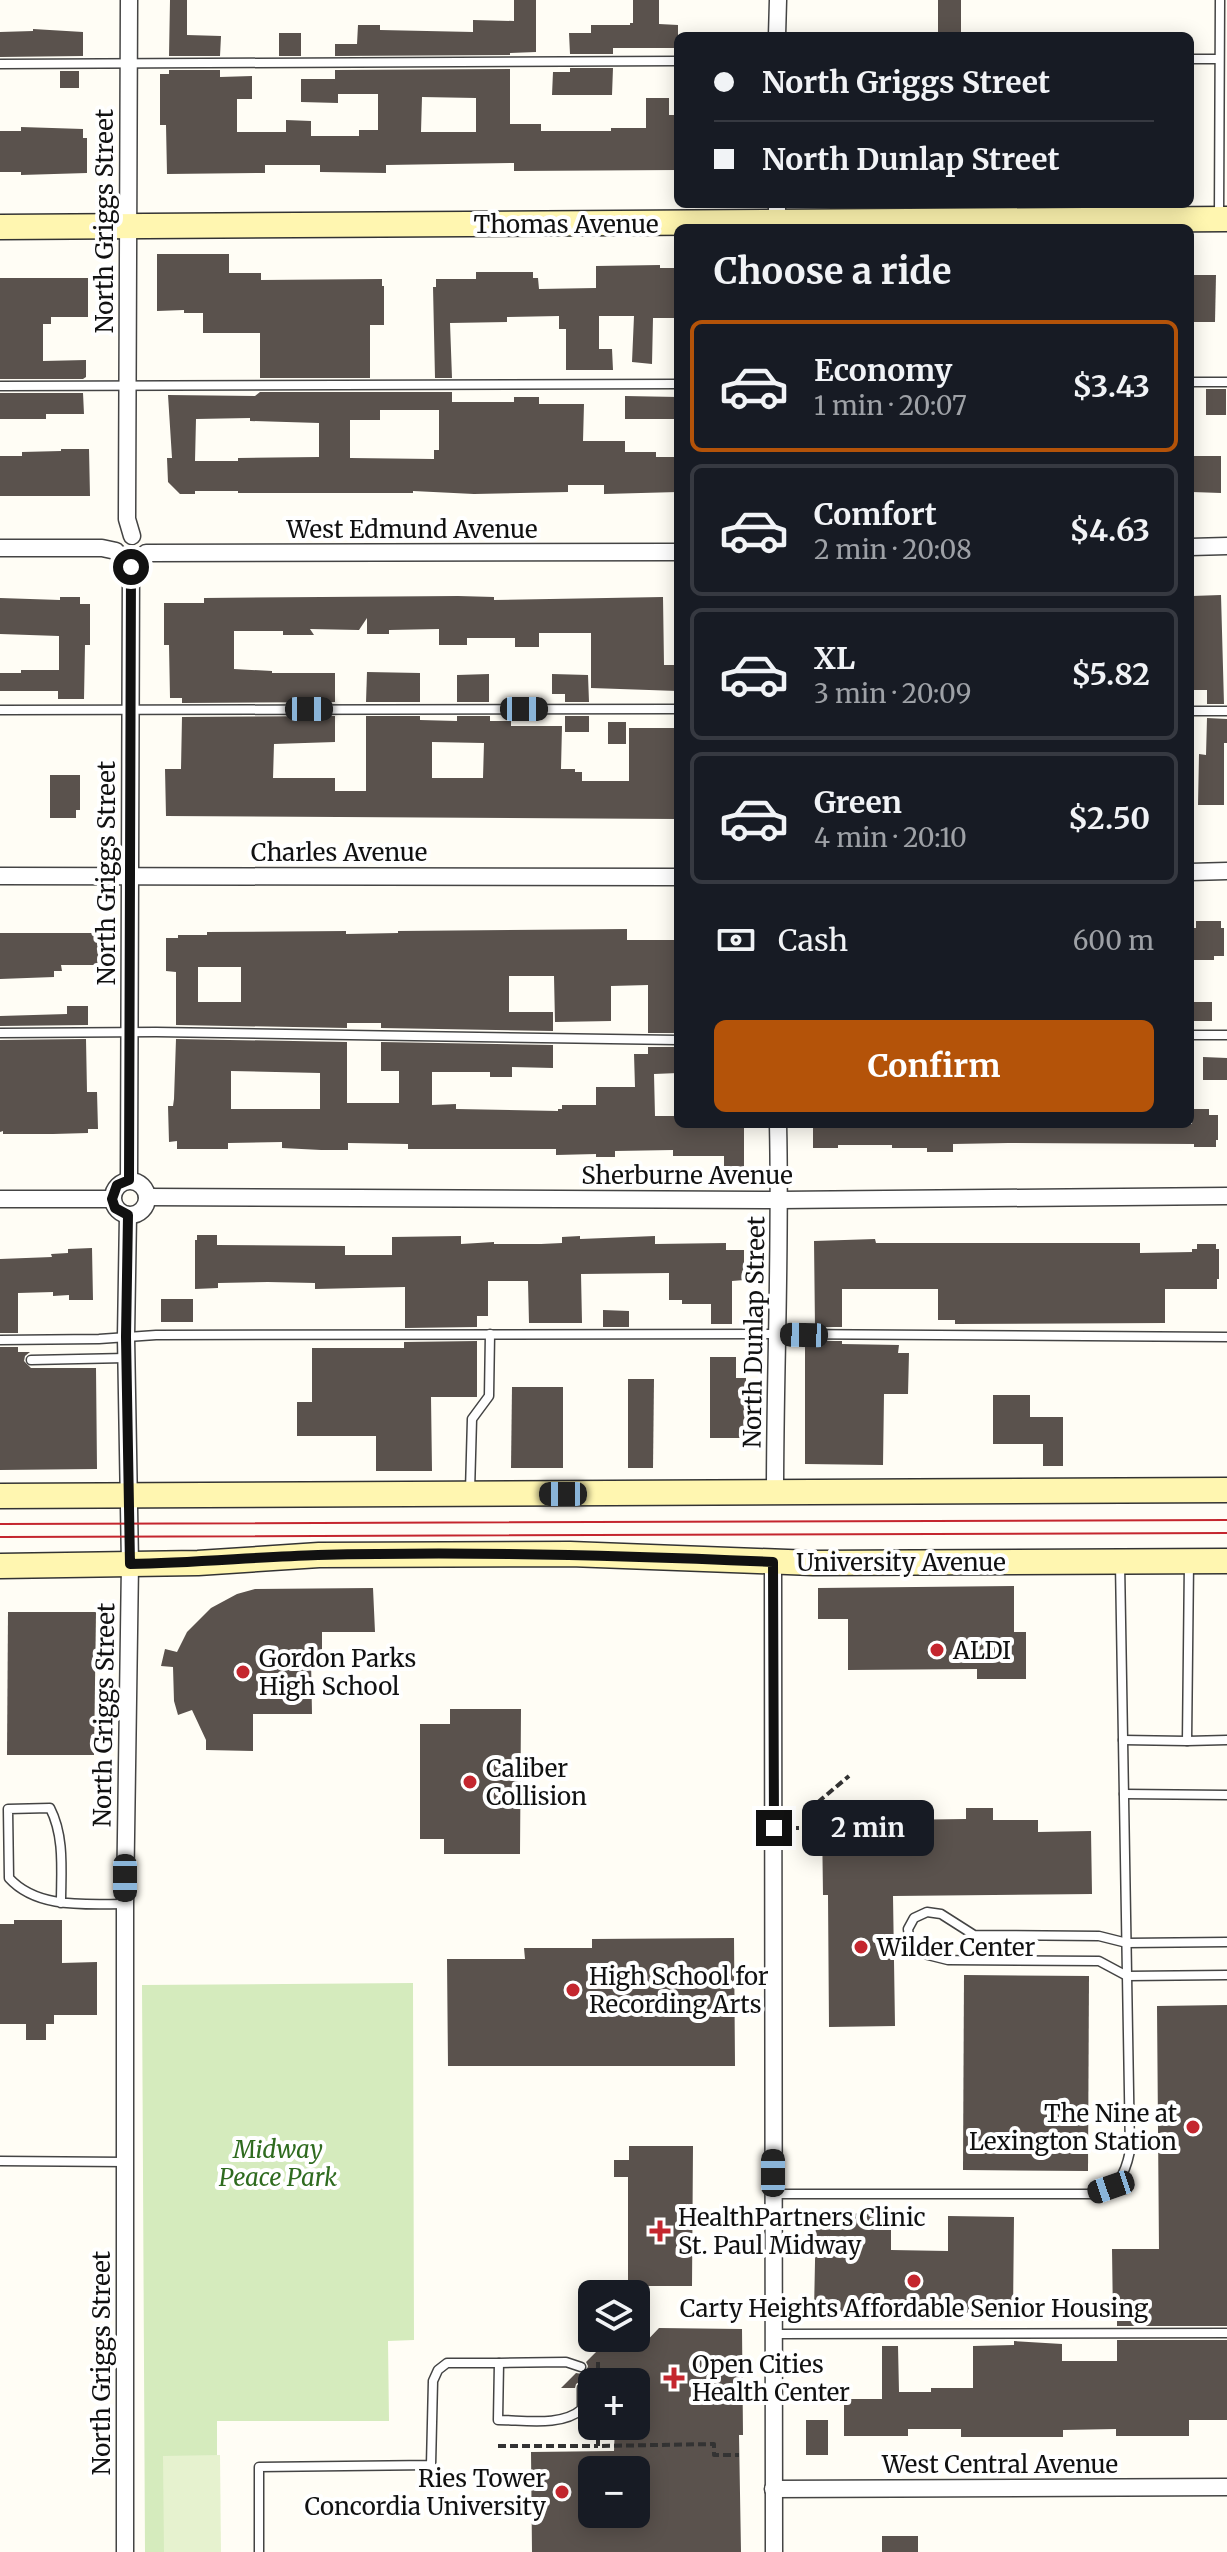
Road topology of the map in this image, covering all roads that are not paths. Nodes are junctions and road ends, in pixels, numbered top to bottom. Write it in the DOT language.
graph roads {
  1 [pos="129,0"];
  2 [pos="778,0"];
  3 [pos="1220,0"];
  4 [pos="777,32"];
  5 [pos="1194,59"];
  6 [pos="1219,59"];
  7 [pos="674,61"];
  8 [pos="128,62"];
  9 [pos="0,64"];
  10 [pos="777,218"];
  11 [pos="1223,219"];
  12 [pos="128,225"];
  13 [pos="0,227"];
  14 [pos="1194,382"];
  15 [pos="1227,382"];
  16 [pos="128,384"];
  17 [pos="674,384"];
  18 [pos="0,386"];
  19 [pos="132,536"];
  20 [pos="1227,546"];
  21 [pos="1194,547"];
  22 [pos="0,548"];
  23 [pos="116,551"];
  24 [pos="674,552"];
  25 [pos="146,553"];
  26 [pos="131,567"];
  27 [pos="131,709"];
  28 [pos="674,709"];
  29 [pos="0,710"];
  30 [pos="1194,711"];
  31 [pos="1227,711"];
  32 [pos="1227,871"];
  33 [pos="1194,872"];
  34 [pos="0,876"];
  35 [pos="130,877"];
  36 [pos="674,877"];
  37 [pos="130,1032"];
  38 [pos="0,1033"];
  39 [pos="1194,1035"];
  40 [pos="1227,1035"];
  41 [pos="674,1040"];
  42 [pos="778,1128"];
  43 [pos="129,1180"];
  44 [pos="1227,1196"];
  45 [pos="147,1197"];
  46 [pos="0,1199"];
  47 [pos="112,1199"];
  48 [pos="780,1200"];
  49 [pos="128,1215"];
  50 [pos="490,1334"];
  51 [pos="776,1334"];
  52 [pos="126,1337"];
  53 [pos="1227,1337"];
  54 [pos="0,1340"];
  55 [pos="127,1358"];
  56 [pos="31,1360"];
  57 [pos="1227,1490"];
  58 [pos="775,1492"];
  59 [pos="470,1494"];
  60 [pos="0,1496"];
  61 [pos="129,1496"];
  62 [pos="1189,1561"];
  63 [pos="1227,1561"];
  64 [pos="773,1562"];
  65 [pos="1119,1562"];
  66 [pos="130,1564"];
  67 [pos="0,1566"];
  68 [pos="1123,1740"];
  69 [pos="1227,1740"];
  70 [pos="1187,1741"];
  71 [pos="1124,1794"];
  72 [pos="1227,1795"];
  73 [pos="61,1903"];
  74 [pos="125,1904"];
  75 [pos="1227,1942"];
  76 [pos="1127,1943"];
  77 [pos="1227,1975"];
  78 [pos="1127,1976"];
  79 [pos="0,2161"];
  80 [pos="126,2162"];
  81 [pos="773,2194"];
  82 [pos="1227,2333"];
  83 [pos="775,2334"];
  84 [pos="499,2363"];
  85 [pos="581,2367"];
  86 [pos="578,2412"];
  87 [pos="1227,2487"];
  88 [pos="773,2489"];
  89 [pos="125,2552"];
  90 [pos="259,2552"];
  91 [pos="774,2552"];
  1 -- 8 [label="street, North Griggs Street"];
  2 -- 4 [label="street"];
  3 -- 6 [label="lane"];
  5 -- 6 [label="lane"];
  6 -- 11 [label="lane"];
  7 -- 8 [label="lane"];
  8 -- 9 [label="lane"];
  8 -- 12 [label="street, North Griggs Street"];
  10 -- 11 [label="main road, Thomas Avenue"];
  10 -- 12 [label="main road, Thomas Avenue"];
  12 -- 13 [label="main road, Thomas Avenue"];
  12 -- 16 [label="street, North Griggs Street"];
  14 -- 15 [label="lane"];
  16 -- 17 [label="lane"];
  16 -- 18 [label="lane"];
  16 -- 19 [label="street, North Griggs Street"];
  19 -- 23 [label="street"];
  19 -- 25 [label="street"];
  20 -- 21 [label="street"];
  22 -- 23 [label="street"];
  23 -- 26 [label="street"];
  24 -- 25 [label="street, West Edmund Avenue"];
  25 -- 26 [label="street"];
  26 -- 27 [label="street, North Griggs Street"];
  27 -- 28 [label="lane"];
  27 -- 29 [label="lane"];
  27 -- 35 [label="street, North Griggs Street"];
  30 -- 31 [label="lane"];
  32 -- 33 [label="street"];
  34 -- 35 [label="street, Charles Avenue"];
  35 -- 36 [label="street, Charles Avenue"];
  35 -- 37 [label="street, North Griggs Street"];
  37 -- 38 [label="lane"];
  37 -- 41 [label="lane"];
  37 -- 43 [label="street, North Griggs Street"];
  39 -- 40 [label="lane"];
  42 -- 48 [label="street, North Dunlap Street"];
  43 -- 45 [label="street"];
  43 -- 47 [label="street"];
  44 -- 48 [label="street, Sherburne Avenue"];
  45 -- 48 [label="street, Sherburne Avenue"];
  45 -- 49 [label="street"];
  46 -- 47 [label="street"];
  47 -- 49 [label="street"];
  48 -- 51 [label="street, North Dunlap Street"];
  49 -- 52 [label="street, North Griggs Street"];
  50 -- 51 [label="lane"];
  50 -- 52 [label="lane"];
  50 -- 59 [label="lane"];
  51 -- 53 [label="lane"];
  51 -- 58 [label="street, North Dunlap Street"];
  52 -- 54 [label="lane"];
  52 -- 55 [label="street, North Griggs Street"];
  55 -- 56 [label="lane"];
  55 -- 61 [label="street, North Griggs Street"];
  57 -- 58 [label="main road"];
  58 -- 59 [label="main road"];
  59 -- 61 [label="main road"];
  60 -- 61 [label="main road"];
  61 -- 66 [label="street, North Griggs Street"];
  62 -- 63 [label="main road, University Avenue"];
  62 -- 65 [label="main road, University Avenue"];
  62 -- 70 [label="lane"];
  64 -- 65 [label="main road, University Avenue"];
  64 -- 66 [label="main road, University Avenue"];
  64 -- 81 [label="street"];
  65 -- 68 [label="lane"];
  66 -- 67 [label="main road, University Avenue"];
  66 -- 74 [label="street, North Griggs Street"];
  68 -- 70 [label="lane"];
  68 -- 71 [label="lane"];
  69 -- 70 [label="lane"];
  71 -- 72 [label="lane"];
  71 -- 76 [label="lane"];
  73 -- 73 [label="lane"];
  73 -- 74 [label="lane"];
  74 -- 80 [label="street, North Griggs Street"];
  75 -- 76 [label="lane"];
  76 -- 78 [label="lane"];
  76 -- 78 [label="lane"];
  77 -- 78 [label="lane"];
  78 -- 81 [label="lane"];
  79 -- 80 [label="lane"];
  80 -- 89 [label="street, North Griggs Street"];
  81 -- 83 [label="street"];
  82 -- 83 [label="lane"];
  83 -- 88 [label="street"];
  84 -- 85 [label="lane"];
  84 -- 86 [label="lane"];
  84 -- 90 [label="lane"];
  87 -- 88 [label="street, West Central Avenue"];
  88 -- 91 [label="street"];
}
